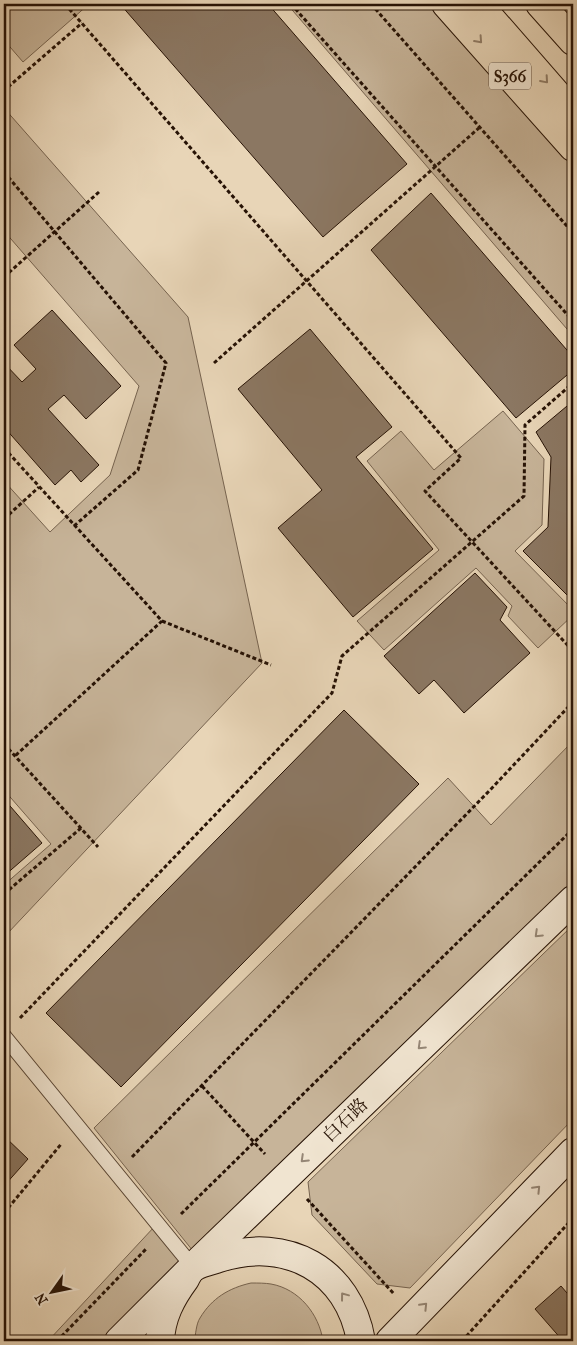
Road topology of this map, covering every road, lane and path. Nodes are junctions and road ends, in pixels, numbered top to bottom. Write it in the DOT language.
graph roads {
  1 [pos="65,4"];
  2 [pos="290,4"];
  3 [pos="371,4"];
  4 [pos="446,4"];
  5 [pos="478,4"];
  6 [pos="540,4"];
  7 [pos="82,23"];
  8 [pos="573,41"];
  9 [pos="8,87"];
  10 [pos="573,113"];
  11 [pos="480,128"];
  12 [pos="573,147"];
  13 [pos="436,167"];
  14 [pos="4,172"];
  15 [pos="98,192"];
  16 [pos="55,231"];
  17 [pos="573,233"];
  18 [pos="4,277"];
  19 [pos="308,281"];
  20 [pos="573,320"];
  21 [pos="214,363"];
  22 [pos="573,384"];
  23 [pos="4,448"];
  24 [pos="39,486"];
  25 [pos="4,519"];
  26 [pos="74,526"];
  27 [pos="472,542"];
  28 [pos="162,621"];
  29 [pos="573,651"];
  30 [pos="271,664"];
  31 [pos="573,702"];
  32 [pos="4,744"];
  33 [pos="15,756"];
  34 [pos="80,828"];
  35 [pos="573,829"];
  36 [pos="98,847"];
  37 [pos="4,894"];
  38 [pos="573,900"];
  39 [pos="17,1021"];
  40 [pos="4,1036"];
  41 [pos="202,1086"];
  42 [pos="77,1126"];
  43 [pos="254,1142"];
  44 [pos="573,1152"];
  45 [pos="117,1174"];
  46 [pos="286,1177"];
  47 [pos="4,1212"];
  48 [pos="573,1218"];
  49 [pos="164,1231"];
  50 [pos="193,1267"];
  51 [pos="414,1316"];
  52 [pos="57,1341"];
  53 [pos="119,1341"];
  54 [pos="160,1341"];
  55 [pos="362,1341"];
  56 [pos="390,1341"];
  57 [pos="462,1341"];
  1 -- 7 [label="path"];
  2 -- 13 [label="path"];
  3 -- 11 [label="path"];
  4 -- 12 [label="main road, S366, one-way"];
  5 -- 10 [label="main road, one-way"];
  6 -- 8 [label="main road"];
  7 -- 9 [label="path"];
  7 -- 19 [label="path"];
  11 -- 13 [label="path"];
  11 -- 17 [label="path"];
  13 -- 19 [label="path"];
  13 -- 20 [label="path"];
  14 -- 16 [label="path"];
  15 -- 16 [label="path"];
  16 -- 18 [label="path"];
  16 -- 26 [label="path"];
  19 -- 21 [label="path"];
  19 -- 27 [label="path"];
  22 -- 27 [label="path"];
  23 -- 24 [label="path"];
  24 -- 25 [label="path"];
  24 -- 26 [label="path"];
  26 -- 28 [label="path"];
  27 -- 29 [label="path"];
  27 -- 39 [label="path"];
  28 -- 30 [label="path"];
  28 -- 33 [label="path"];
  31 -- 41 [label="path"];
  32 -- 33 [label="path"];
  33 -- 34 [label="path"];
  34 -- 36 [label="path"];
  34 -- 37 [label="path"];
  35 -- 43 [label="path"];
  38 -- 46 [label="main road, 白石路, one-way"];
  40 -- 42 [label="lane"];
  41 -- 43 [label="path"];
  41 -- 45 [label="path"];
  42 -- 45 [label="lane"];
  42 -- 47 [label="path"];
  43 -- 46 [label="path"];
  43 -- 49 [label="path"];
  51 -- 44 [label="main road, one-way"];
  45 -- 49 [label="lane"];
  46 -- 50 [label="main road, 白石路"];
  46 -- 51 [label="path"];
  48 -- 57 [label="path"];
  49 -- 50 [label="lane"];
  49 -- 52 [label="path"];
  50 -- 53 [label="main road, 白石路"];
  50 -- 54 [label="main road"];
  55 -- 50 [label="main road, one-way"];
  51 -- 56 [label="main road"];
}
